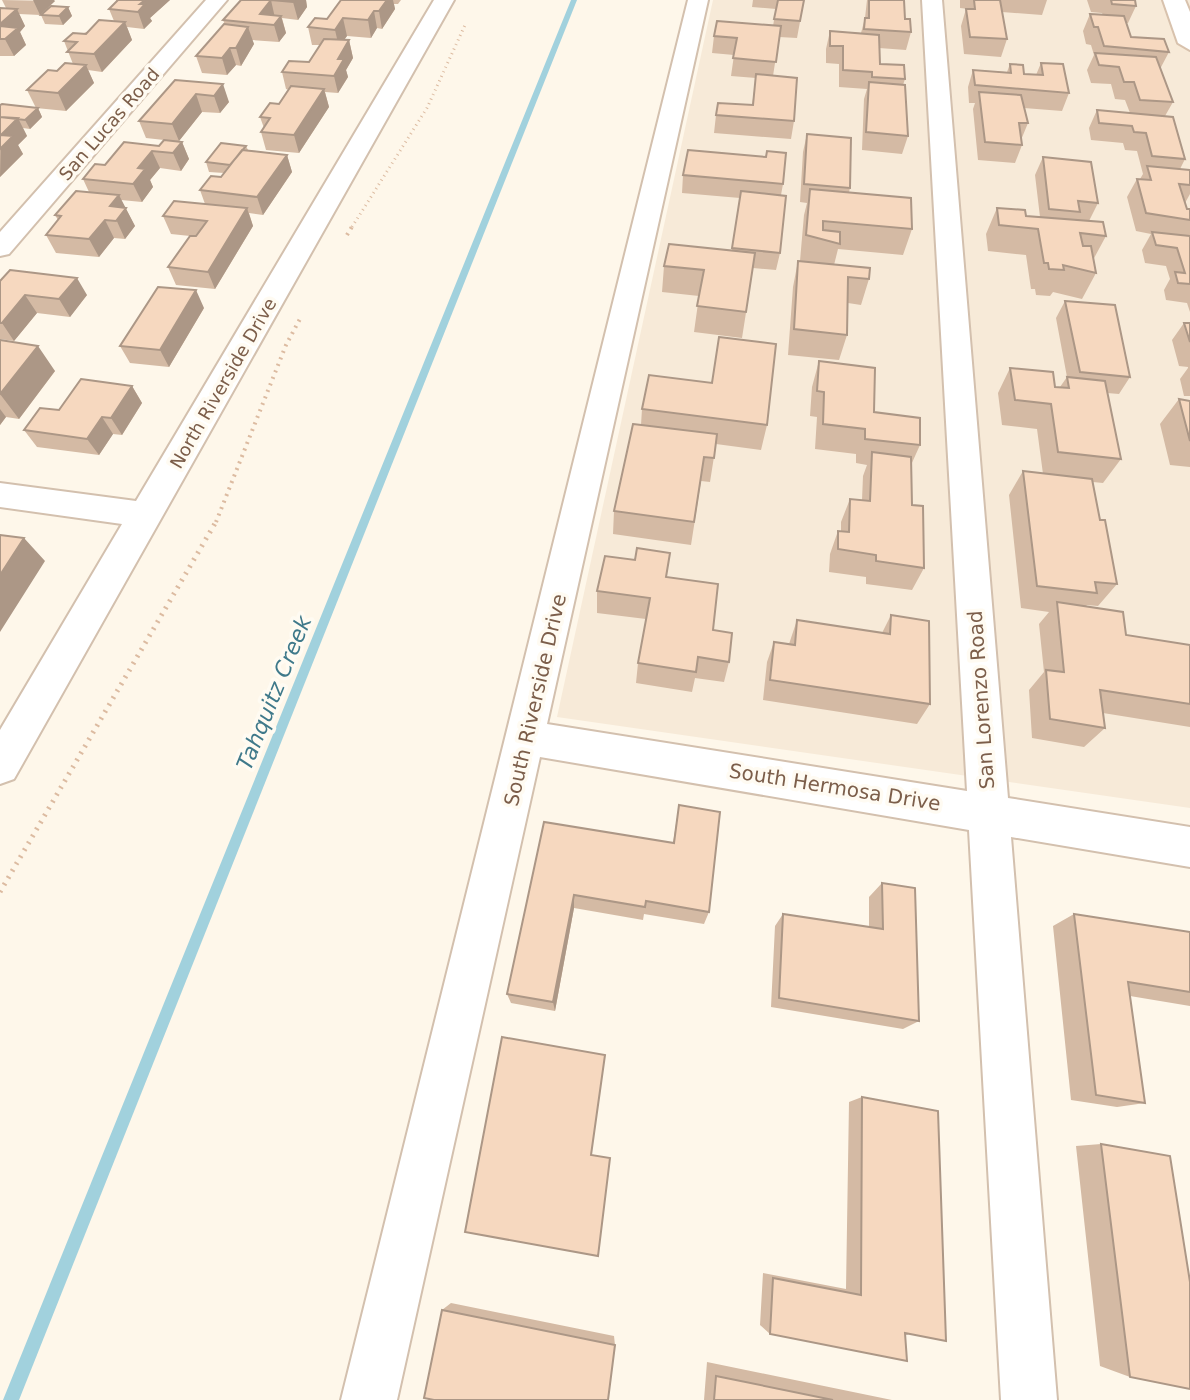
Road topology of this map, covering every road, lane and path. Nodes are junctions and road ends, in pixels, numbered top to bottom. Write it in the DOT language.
graph roads {
  1 [pos="217,0"];
  2 [pos="698,0"];
  3 [pos="932,0"];
  4 [pos="1174,0"];
  5 [pos="456,7"];
  6 [pos="1190,43"];
  7 [pos="342,242"];
  8 [pos="0,248"];
  9 [pos="307,306"];
  10 [pos="0,495"];
  11 [pos="147,515"];
  12 [pos="527,738"];
  13 [pos="0,766"];
  14 [pos="988,812"];
  15 [pos="1190,847"];
  16 [pos="0,892"];
  17 [pos="369,1400"];
  18 [pos="1029,1400"];
  1 -- 8 [label="street, San Lucas Road"];
  2 -- 12 [label="street, South Riverside Drive"];
  3 -- 14 [label="street, San Lorenzo Road"];
  4 -- 6 [label="street"];
  5 -- 7 [label="path"];
  5 -- 11 [label="street, North Riverside Drive"];
  9 -- 16 [label="path"];
  10 -- 11 [label="street"];
  11 -- 13 [label="street, North Riverside Drive"];
  12 -- 14 [label="street, South Hermosa Drive"];
  12 -- 17 [label="street, South Riverside Drive"];
  14 -- 15 [label="street, South Hermosa Drive"];
  14 -- 18 [label="street, San Lorenzo Road"];
}
